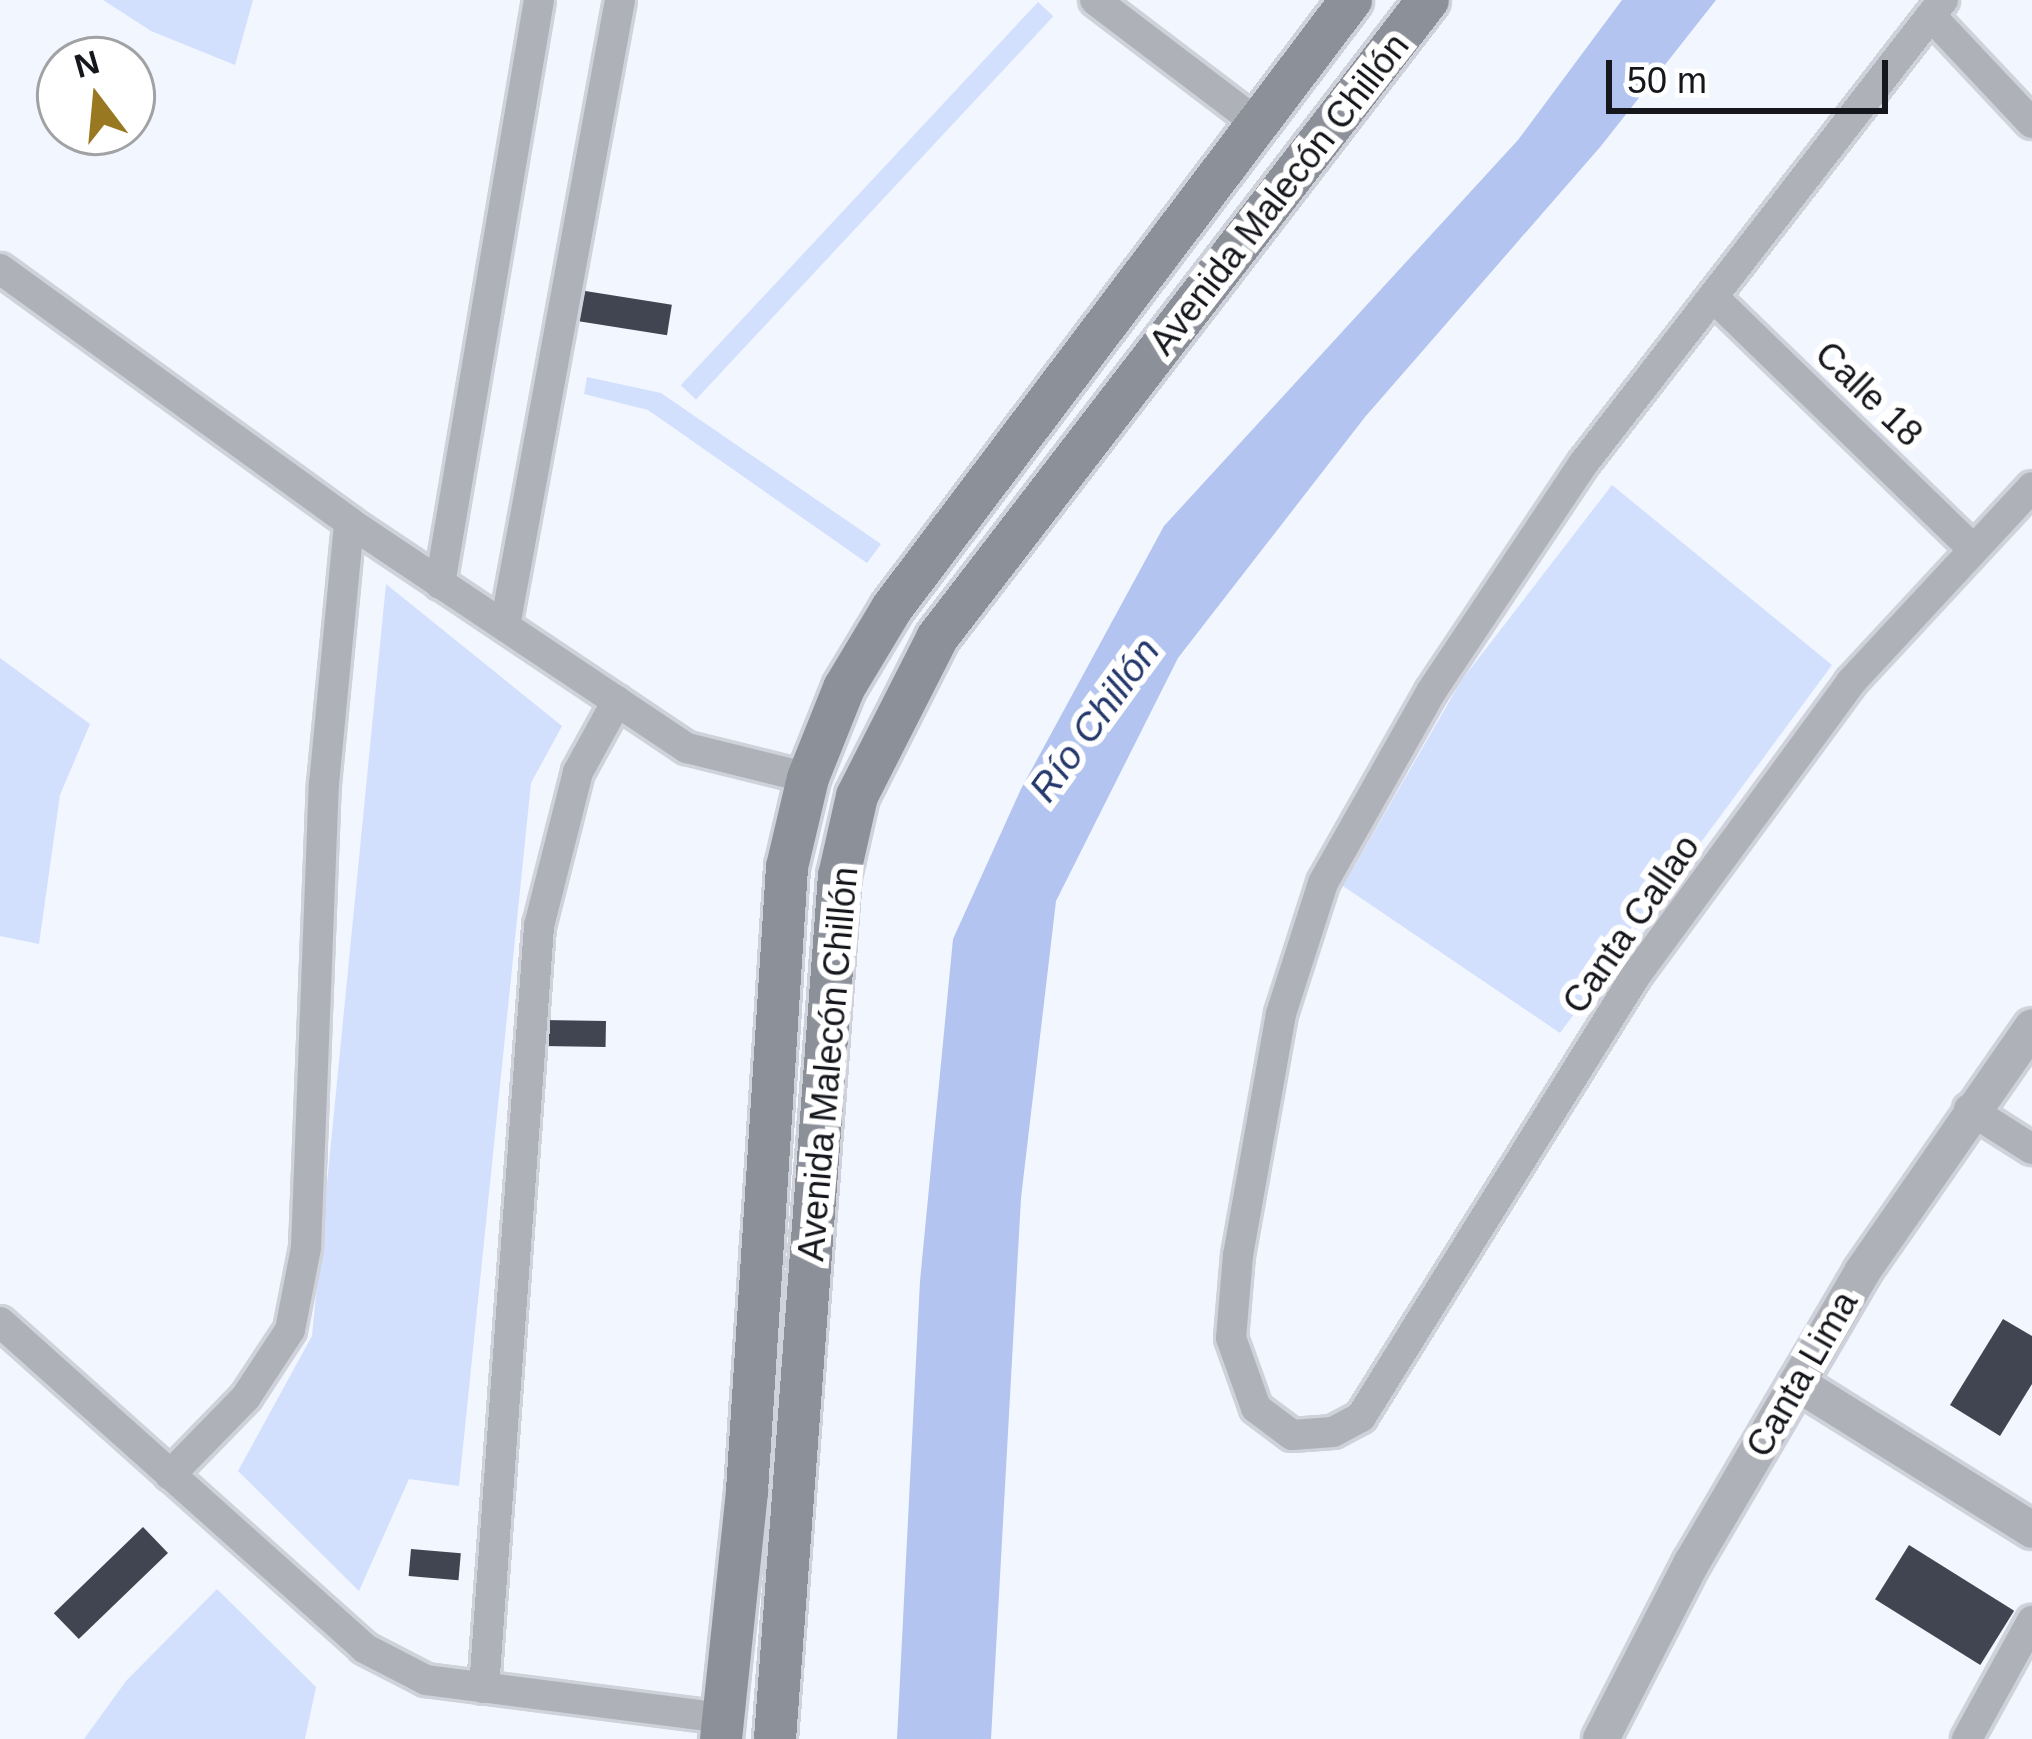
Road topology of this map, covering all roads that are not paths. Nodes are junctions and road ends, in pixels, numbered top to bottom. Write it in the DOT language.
graph roads {
  1 [pos="539,0"];
  2 [pos="620,0"];
  3 [pos="1095,0"];
  4 [pos="1351,0"];
  5 [pos="1428,0"];
  6 [pos="1937,8"];
  7 [pos="1256,122"];
  8 [pos="2032,122"];
  9 [pos="0,269"];
  10 [pos="1714,298"];
  11 [pos="2032,487"];
  12 [pos="350,522"];
  13 [pos="1970,546"];
  14 [pos="440,584"];
  15 [pos="505,626"];
  16 [pos="617,701"];
  17 [pos="808,778"];
  18 [pos="2032,1027"];
  19 [pos="1969,1109"];
  20 [pos="2032,1149"];
  21 [pos="0,1322"];
  22 [pos="1797,1383"];
  23 [pos="170,1474"];
  24 [pos="2032,1530"];
  25 [pos="2032,1621"];
  26 [pos="484,1688"];
  27 [pos="722,1728"];
  28 [pos="776,1739"];
  29 [pos="1601,1739"];
  30 [pos="1967,1739"];
  1 -- 14 [label="street"];
  2 -- 15 [label="street"];
  3 -- 7 [label="street"];
  4 -- 7 [label="main road, Avenida Malecón Chillón"];
  5 -- 28 [label="main road, Avenida Malecón Chillón"];
  6 -- 8 [label="street"];
  6 -- 10 [label="street"];
  7 -- 17 [label="main road, Avenida Malecón Chillón"];
  9 -- 12 [label="street"];
  10 -- 13 [label="street, Calle 18"];
  10 -- 13 [label="street, Canta Callao"];
  11 -- 13 [label="street, Canta Callao"];
  12 -- 14 [label="street"];
  12 -- 23 [label="street"];
  14 -- 15 [label="street"];
  15 -- 16 [label="street"];
  16 -- 17 [label="street"];
  16 -- 26 [label="street"];
  17 -- 27 [label="main road, Avenida Malecón Chillón"];
  18 -- 19 [label="street, Canta Lima"];
  19 -- 20 [label="street"];
  19 -- 22 [label="street, Canta Lima"];
  21 -- 23 [label="street"];
  22 -- 24 [label="street"];
  22 -- 29 [label="street, Canta Lima"];
  23 -- 26 [label="street"];
  25 -- 30 [label="street"];
  26 -- 27 [label="street"];
}
